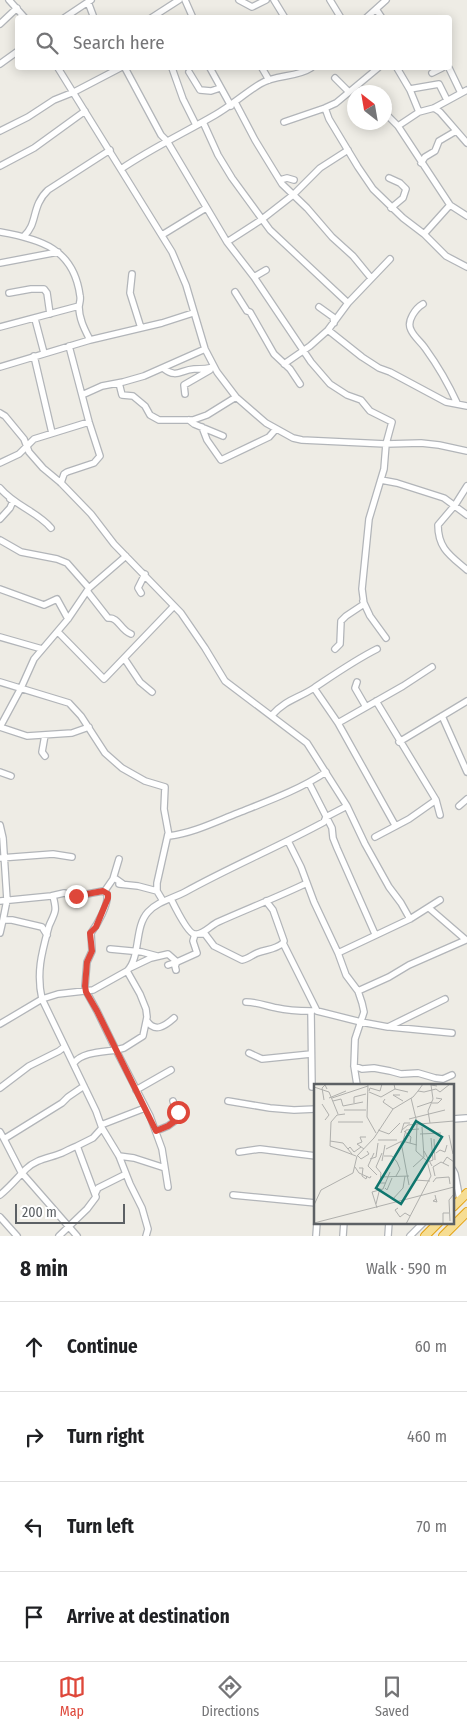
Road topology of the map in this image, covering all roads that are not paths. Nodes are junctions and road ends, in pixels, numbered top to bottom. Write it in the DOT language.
graph roads {
  1 [pos="9,0"];
  2 [pos="179,0"];
  3 [pos="185,0"];
  4 [pos="239,0"];
  5 [pos="266,0"];
  6 [pos="274,0"];
  7 [pos="330,0"];
  8 [pos="386,0"];
  9 [pos="89,1"];
  10 [pos="16,8"];
  11 [pos="376,9"];
  12 [pos="22,15"];
  13 [pos="68,15"];
  14 [pos="93,15"];
  15 [pos="156,15"];
  16 [pos="192,15"];
  17 [pos="284,15"];
  18 [pos="339,15"];
  19 [pos="369,15"];
  20 [pos="380,15"];
  21 [pos="0,24"];
  22 [pos="15,52"];
  23 [pos="0,64"];
  24 [pos="59,70"];
  25 [pos="116,70"];
  26 [pos="126,70"];
  27 [pos="173,70"];
  28 [pos="211,70"];
  29 [pos="263,70"];
  30 [pos="307,70"];
  31 [pos="376,70"];
  32 [pos="398,70"];
  33 [pos="438,70"];
  34 [pos="450,70"];
  35 [pos="189,72"];
  36 [pos="432,73"];
  37 [pos="334,78"];
  38 [pos="269,80"];
  39 [pos="357,85"];
  40 [pos="220,88"];
  41 [pos="410,89"];
  42 [pos="347,90"];
  43 [pos="74,92"];
  44 [pos="464,92"];
  45 [pos="347,94"];
  46 [pos="447,100"];
  47 [pos="233,104"];
  48 [pos="325,108"];
  49 [pos="434,108"];
  50 [pos="85,111"];
  51 [pos="419,112"];
  52 [pos="392,120"];
  53 [pos="203,122"];
  54 [pos="284,122"];
  55 [pos="196,125"];
  56 [pos="398,126"];
  57 [pos="0,131"];
  58 [pos="456,131"];
  59 [pos="167,141"];
  60 [pos="467,143"];
  61 [pos="110,150"];
  62 [pos="348,150"];
  63 [pos="421,162"];
  64 [pos="0,166"];
  65 [pos="121,169"];
  66 [pos="389,178"];
  67 [pos="280,180"];
  68 [pos="294,180"];
  69 [pos="293,195"];
  70 [pos="450,205"];
  71 [pos="206,208"];
  72 [pos="391,208"];
  73 [pos="467,216"];
  74 [pos="261,220"];
  75 [pos="0,232"];
  76 [pos="424,234"];
  77 [pos="162,235"];
  78 [pos="24,236"];
  79 [pos="228,242"];
  80 [pos="58,252"];
  81 [pos="390,259"];
  82 [pos="0,263"];
  83 [pos="467,267"];
  84 [pos="266,270"];
  85 [pos="132,274"];
  86 [pos="254,277"];
  87 [pos="372,278"];
  88 [pos="235,292"];
  89 [pos="9,293"];
  90 [pos="348,303"];
  91 [pos="423,304"];
  92 [pos="79,306"];
  93 [pos="319,306"];
  94 [pos="193,313"];
  95 [pos="50,314"];
  96 [pos="35,319"];
  97 [pos="334,320"];
  98 [pos="0,327"];
  99 [pos="141,328"];
  100 [pos="328,330"];
  101 [pos="334,335"];
  102 [pos="90,340"];
  103 [pos="69,346"];
  104 [pos="205,349"];
  105 [pos="303,351"];
  106 [pos="44,354"];
  107 [pos="34,356"];
  108 [pos="284,364"];
  109 [pos="0,367"];
  110 [pos="214,367"];
  111 [pos="163,368"];
  112 [pos="119,383"];
  113 [pos="300,384"];
  114 [pos="185,394"];
  115 [pos="82,395"];
  116 [pos="236,396"];
  117 [pos="457,403"];
  118 [pos="467,406"];
  119 [pos="0,413"];
  120 [pos="189,420"];
  121 [pos="89,422"];
  122 [pos="202,427"];
  123 [pos="276,429"];
  124 [pos="52,433"];
  125 [pos="223,436"];
  126 [pos="386,444"];
  127 [pos="28,446"];
  128 [pos="467,452"];
  129 [pos="0,463"];
  130 [pos="381,480"];
  131 [pos="61,483"];
  132 [pos="467,486"];
  133 [pos="0,488"];
  134 [pos="11,499"];
  135 [pos="455,505"];
  136 [pos="467,515"];
  137 [pos="0,519"];
  138 [pos="50,528"];
  139 [pos="0,540"];
  140 [pos="126,556"];
  141 [pos="467,570"];
  142 [pos="145,574"];
  143 [pos="0,589"];
  144 [pos="88,590"];
  145 [pos="140,594"];
  146 [pos="363,601"];
  147 [pos="174,606"];
  148 [pos="68,619"];
  149 [pos="58,632"];
  150 [pos="131,634"];
  151 [pos="0,636"];
  152 [pos="386,638"];
  153 [pos="335,648"];
  154 [pos="42,649"];
  155 [pos="377,649"];
  156 [pos="124,658"];
  157 [pos="432,667"];
  158 [pos="0,682"];
  159 [pos="358,682"];
  160 [pos="21,688"];
  161 [pos="314,688"];
  162 [pos="152,692"];
  163 [pos="376,701"];
  164 [pos="467,701"];
  165 [pos="366,707"];
  166 [pos="272,715"];
  167 [pos="442,716"];
  168 [pos="338,723"];
  169 [pos="0,727"];
  170 [pos="89,727"];
  171 [pos="45,735"];
  172 [pos="399,742"];
  173 [pos="44,756"];
  174 [pos="464,756"];
  175 [pos="0,772"];
  176 [pos="326,772"];
  177 [pos="467,772"];
  178 [pos="12,776"];
  179 [pos="309,783"];
  180 [pos="467,799"];
  181 [pos="436,800"];
  182 [pos="347,806"];
  183 [pos="458,806"];
  184 [pos="440,814"];
  185 [pos="326,817"];
  186 [pos="0,825"];
  187 [pos="395,825"];
  188 [pos="168,834"];
  189 [pos="376,837"];
  190 [pos="288,841"];
  191 [pos="72,856"];
  192 [pos="2,857"];
  193 [pos="119,859"];
  194 [pos="113,879"];
  195 [pos="307,883"];
  196 [pos="299,887"];
  197 [pos="310,890"];
  198 [pos="157,891"];
  199 [pos="104,892"];
  200 [pos="53,896"];
  201 [pos="171,899"];
  202 [pos="7,900"];
  203 [pos="440,900"];
  204 [pos="163,901"];
  205 [pos="266,901"];
  206 [pos="0,902"];
  207 [pos="429,908"];
  208 [pos="410,919"];
  209 [pos="2,920"];
  210 [pos="0,933"];
  211 [pos="198,934"];
  212 [pos="375,934"];
  213 [pos="47,935"];
  214 [pos="283,943"];
  215 [pos="110,949"];
  216 [pos="135,952"];
  217 [pos="338,953"];
  218 [pos="156,956"];
  219 [pos="177,962"];
  220 [pos="168,966"];
  221 [pos="128,970"];
  222 [pos="176,970"];
  223 [pos="358,991"];
  224 [pos="86,992"];
  225 [pos="42,999"];
  226 [pos="445,999"];
  227 [pos="246,1002"];
  228 [pos="314,1011"];
  229 [pos="174,1018"];
  230 [pos="147,1021"];
  231 [pos="361,1022"];
  232 [pos="0,1024"];
  233 [pos="388,1027"];
  234 [pos="452,1033"];
  235 [pos="64,1047"];
  236 [pos="116,1050"];
  237 [pos="249,1053"];
  238 [pos="311,1054"];
  239 [pos="74,1063"];
  240 [pos="354,1066"];
  241 [pos="171,1070"];
  242 [pos="452,1075"];
  243 [pos="357,1084"];
  244 [pos="84,1086"];
  245 [pos="312,1087"];
  246 [pos="0,1088"];
  247 [pos="136,1090"];
  248 [pos="173,1101"];
  249 [pos="228,1101"];
  250 [pos="145,1108"];
  251 [pos="314,1109"];
  252 [pos="466,1118"];
  253 [pos="454,1119"];
  254 [pos="102,1127"];
  255 [pos="156,1131"];
  256 [pos="0,1132"];
  257 [pos="4,1139"];
  258 [pos="77,1146"];
  259 [pos="239,1152"];
  260 [pos="120,1156"];
  261 [pos="314,1156"];
  262 [pos="165,1168"];
  263 [pos="454,1172"];
  264 [pos="22,1174"];
  265 [pos="126,1174"];
  266 [pos="168,1187"];
  267 [pos="467,1193"];
  268 [pos="95,1194"];
  269 [pos="0,1195"];
  270 [pos="233,1195"];
  271 [pos="460,1200"];
  272 [pos="314,1203"];
  273 [pos="454,1207"];
  274 [pos="467,1212"];
  275 [pos="0,1218"];
  276 [pos="422,1224"];
  277 [pos="437,1224"];
  278 [pos="70,1226"];
  279 [pos="17,1236"];
  280 [pos="59,1236"];
  281 [pos="77,1236"];
  282 [pos="146,1236"];
  283 [pos="410,1236"];
  284 [pos="425,1236"];
  285 [pos="443,1236"];
  1 -- 10 [label="street"];
  2 -- 15 [label="street"];
  3 -- 16 [label="street"];
  4 -- 5 [label="street"];
  6 -- 17 [label="street"];
  7 -- 18 [label="street"];
  8 -- 11 [label="street"];
  9 -- 13 [label="street"];
  9 -- 14 [label="street"];
  10 -- 12 [label="street"];
  10 -- 21 [label="street"];
  11 -- 19 [label="street"];
  11 -- 20 [label="street"];
  22 -- 23 [label="street"];
  24 -- 43 [label="street"];
  25 -- 43 [label="street"];
  26 -- 59 [label="street"];
  27 -- 55 [label="street"];
  28 -- 40 [label="street"];
  29 -- 38 [label="street"];
  30 -- 38 [label="street"];
  31 -- 39 [label="street"];
  32 -- 41 [label="street"];
  33 -- 36 [label="street"];
  34 -- 44 [label="street"];
  35 -- 40 [label="street"];
  37 -- 42 [label="street"];
  38 -- 47 [label="street"];
  40 -- 47 [label="street"];
  41 -- 46 [label="street"];
  41 -- 51 [label="street"];
  43 -- 50 [label="street"];
  43 -- 57 [label="street"];
  44 -- 46 [label="street"];
  45 -- 48 [label="street"];
  46 -- 49 [label="street"];
  47 -- 53 [label="street"];
  47 -- 67 [label="street"];
  48 -- 54 [label="street"];
  48 -- 62 [label="street"];
  49 -- 51 [label="street"];
  49 -- 58 [label="street"];
  50 -- 61 [label="street"];
  50 -- 64 [label="street"];
  51 -- 56 [label="street"];
  52 -- 56 [label="street"];
  53 -- 55 [label="street"];
  53 -- 74 [label="street"];
  55 -- 59 [label="street"];
  56 -- 63 [label="street"];
  58 -- 60 [label="street"];
  58 -- 63 [label="street"];
  59 -- 65 [label="street"];
  59 -- 71 [label="street"];
  61 -- 65 [label="street"];
  61 -- 78 [label="street"];
  62 -- 69 [label="street"];
  62 -- 72 [label="street"];
  63 -- 70 [label="street"];
  65 -- 77 [label="street"];
  66 -- 72 [label="street"];
  67 -- 68 [label="street"];
  67 -- 69 [label="street"];
  69 -- 74 [label="street"];
  69 -- 87 [label="street"];
  70 -- 73 [label="street"];
  70 -- 76 [label="street"];
  71 -- 77 [label="street"];
  71 -- 79 [label="street"];
  72 -- 76 [label="street"];
  74 -- 79 [label="street"];
  74 -- 90 [label="street"];
  75 -- 78 [label="street"];
  76 -- 83 [label="street"];
  77 -- 94 [label="street"];
  78 -- 80 [label="street"];
  79 -- 86 [label="street"];
  80 -- 82 [label="street"];
  80 -- 92 [label="street"];
  81 -- 87 [label="street"];
  84 -- 86 [label="street"];
  85 -- 99 [label="street"];
  86 -- 105 [label="street"];
  87 -- 90 [label="street"];
  88 -- 108 [label="street"];
  89 -- 95 [label="street"];
  90 -- 97 [label="street"];
  91 -- 117 [label="street"];
  92 -- 95 [label="street"];
  92 -- 102 [label="street"];
  93 -- 97 [label="street"];
  94 -- 99 [label="street"];
  94 -- 104 [label="street"];
  95 -- 96 [label="street"];
  96 -- 98 [label="street"];
  96 -- 106 [label="street"];
  97 -- 100 [label="street"];
  97 -- 101 [label="street"];
  99 -- 102 [label="street"];
  100 -- 101 [label="street"];
  100 -- 105 [label="street"];
  101 -- 117 [label="street"];
  102 -- 103 [label="street"];
  103 -- 106 [label="street"];
  103 -- 115 [label="street"];
  104 -- 110 [label="street"];
  104 -- 111 [label="street"];
  105 -- 108 [label="street"];
  105 -- 126 [label="street"];
  106 -- 107 [label="street"];
  107 -- 109 [label="street"];
  107 -- 124 [label="street"];
  108 -- 113 [label="street"];
  110 -- 111 [label="street"];
  110 -- 114 [label="street"];
  110 -- 116 [label="street"];
  111 -- 112 [label="street"];
  112 -- 115 [label="street"];
  112 -- 120 [label="street"];
  115 -- 121 [label="street"];
  116 -- 120 [label="street"];
  116 -- 123 [label="street"];
  117 -- 118 [label="street"];
  119 -- 127 [label="street"];
  120 -- 122 [label="street"];
  121 -- 124 [label="street"];
  121 -- 131 [label="street"];
  122 -- 123 [label="street"];
  122 -- 125 [label="street"];
  123 -- 126 [label="street"];
  124 -- 127 [label="street"];
  126 -- 128 [label="street"];
  126 -- 130 [label="street"];
  127 -- 129 [label="street"];
  127 -- 131 [label="street"];
  130 -- 135 [label="street"];
  130 -- 146 [label="street"];
  131 -- 140 [label="street"];
  132 -- 135 [label="street"];
  133 -- 134 [label="street"];
  134 -- 137 [label="street"];
  134 -- 138 [label="street"];
  135 -- 136 [label="street"];
  135 -- 141 [label="street"];
  139 -- 144 [label="street"];
  140 -- 142 [label="street"];
  140 -- 144 [label="street"];
  142 -- 145 [label="street"];
  142 -- 147 [label="street"];
  143 -- 148 [label="street"];
  144 -- 148 [label="street"];
  144 -- 150 [label="street"];
  146 -- 152 [label="street"];
  146 -- 153 [label="street"];
  147 -- 156 [label="street"];
  147 -- 166 [label="street"];
  148 -- 149 [label="street"];
  149 -- 154 [label="street"];
  149 -- 156 [label="street"];
  151 -- 154 [label="street"];
  154 -- 160 [label="street"];
  155 -- 161 [label="street"];
  156 -- 162 [label="street"];
  157 -- 163 [label="street"];
  158 -- 160 [label="street"];
  159 -- 165 [label="street"];
  160 -- 169 [label="street"];
  160 -- 170 [label="street"];
  161 -- 166 [label="street"];
  161 -- 168 [label="street"];
  163 -- 165 [label="street"];
  163 -- 172 [label="street"];
  164 -- 167 [label="street"];
  165 -- 168 [label="street"];
  166 -- 176 [label="street"];
  167 -- 172 [label="street"];
  167 -- 174 [label="street"];
  168 -- 187 [label="street"];
  169 -- 171 [label="street"];
  170 -- 171 [label="street"];
  170 -- 188 [label="street"];
  171 -- 173 [label="street"];
  172 -- 181 [label="street"];
  174 -- 177 [label="street"];
  175 -- 178 [label="street"];
  176 -- 179 [label="street"];
  176 -- 182 [label="street"];
  179 -- 185 [label="street"];
  179 -- 188 [label="street"];
  180 -- 183 [label="street"];
  181 -- 184 [label="street"];
  181 -- 187 [label="street"];
  182 -- 185 [label="street"];
  182 -- 208 [label="street"];
  185 -- 190 [label="street"];
  185 -- 212 [label="street"];
  186 -- 192 [label="street"];
  187 -- 189 [label="street"];
  188 -- 198 [label="street"];
  190 -- 195 [label="street"];
  190 -- 201 [label="street"];
  191 -- 192 [label="street"];
  192 -- 202 [label="street"];
  193 -- 194 [label="street"];
  194 -- 198 [label="street"];
  194 -- 199 [label="street"];
  195 -- 196 [label="street"];
  195 -- 197 [label="street"];
  196 -- 197 [label="street"];
  196 -- 205 [label="street"];
  197 -- 217 [label="street"];
  198 -- 204 [label="street"];
  199 -- 200 [label="street"];
  199 -- 224 [label="street"];
  200 -- 202 [label="street"];
  200 -- 213 [label="street"];
  201 -- 204 [label="street"];
  201 -- 211 [label="street"];
  202 -- 206 [label="street"];
  202 -- 209 [label="street"];
  203 -- 207 [label="street"];
  204 -- 216 [label="street"];
  205 -- 211 [label="street"];
  205 -- 214 [label="street"];
  207 -- 208 [label="street"];
  207 -- 223 [label="street"];
  208 -- 212 [label="street"];
  209 -- 210 [label="street"];
  209 -- 213 [label="street"];
  211 -- 214 [label="street"];
  211 -- 219 [label="street"];
  212 -- 217 [label="street"];
  213 -- 225 [label="street"];
  214 -- 228 [label="street"];
  215 -- 216 [label="street"];
  216 -- 218 [label="street"];
  216 -- 221 [label="street"];
  217 -- 223 [label="street"];
  218 -- 219 [label="street"];
  218 -- 221 [label="street"];
  219 -- 220 [label="street"];
  219 -- 222 [label="street"];
  221 -- 224 [label="street"];
  221 -- 230 [label="street"];
  223 -- 231 [label="street"];
  224 -- 225 [label="street"];
  224 -- 236 [label="street"];
  225 -- 232 [label="street"];
  225 -- 235 [label="street"];
  226 -- 233 [label="street"];
  227 -- 228 [label="street"];
  228 -- 231 [label="street"];
  228 -- 238 [label="street"];
  229 -- 230 [label="street"];
  230 -- 236 [label="street"];
  231 -- 233 [label="street"];
  231 -- 240 [label="street"];
  233 -- 234 [label="street"];
  235 -- 239 [label="street"];
  235 -- 246 [label="street"];
  236 -- 239 [label="street"];
  236 -- 247 [label="street"];
  237 -- 238 [label="street"];
  238 -- 245 [label="street"];
  239 -- 244 [label="street"];
  240 -- 242 [label="street"];
  240 -- 243 [label="street"];
  241 -- 247 [label="street"];
  244 -- 254 [label="street"];
  244 -- 257 [label="street"];
  247 -- 250 [label="street"];
  248 -- 255 [label="street"];
  249 -- 251 [label="street"];
  250 -- 254 [label="street"];
  250 -- 255 [label="street"];
  252 -- 253 [label="street"];
  254 -- 258 [label="street"];
  254 -- 260 [label="street"];
  255 -- 262 [label="street"];
  256 -- 257 [label="street"];
  257 -- 264 [label="street"];
  258 -- 264 [label="street"];
  258 -- 268 [label="street"];
  259 -- 261 [label="street"];
  260 -- 262 [label="street"];
  260 -- 265 [label="street"];
  262 -- 266 [label="street"];
  263 -- 271 [label="street"];
  264 -- 269 [label="street"];
  264 -- 278 [label="street"];
  265 -- 268 [label="street"];
  265 -- 282 [label="street"];
  267 -- 271 [label="highway"];
  268 -- 278 [label="street"];
  270 -- 272 [label="street"];
  271 -- 273 [label="highway"];
  274 -- 285 [label="highway"];
  275 -- 279 [label="street"];
  276 -- 283 [label="street"];
  277 -- 284 [label="highway"];
  278 -- 280 [label="street"];
  278 -- 281 [label="street"];
}
